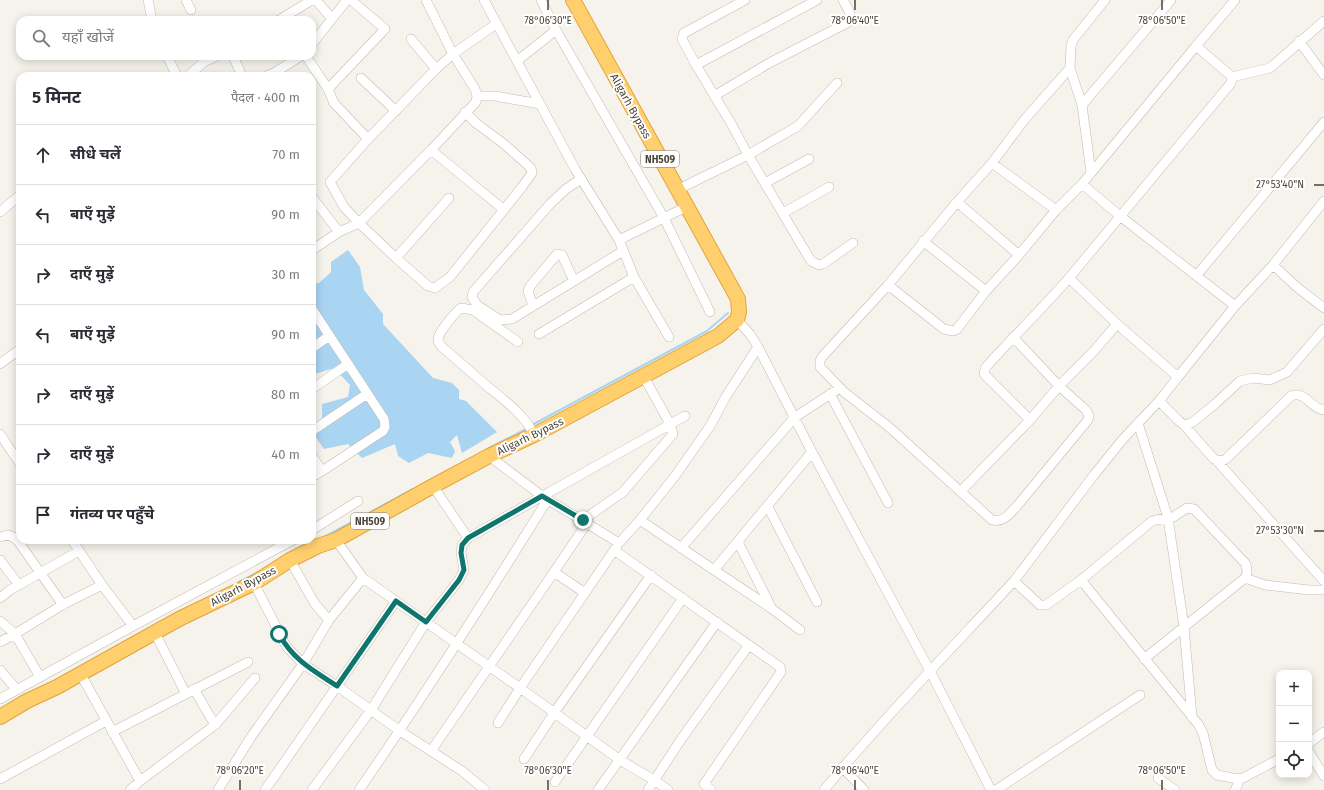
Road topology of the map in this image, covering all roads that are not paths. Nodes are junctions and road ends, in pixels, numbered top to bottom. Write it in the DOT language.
graph roads {
  1 [pos="148,0"];
  2 [pos="186,0"];
  3 [pos="312,0"];
  4 [pos="316,0"];
  5 [pos="347,0"];
  6 [pos="351,0"];
  7 [pos="426,0"];
  8 [pos="484,0"];
  9 [pos="541,0"];
  10 [pos="573,0"];
  11 [pos="745,0"];
  12 [pos="817,0"];
  13 [pos="843,0"];
  14 [pos="1105,0"];
  15 [pos="1171,0"];
  16 [pos="1236,0"];
  17 [pos="191,10"];
  18 [pos="151,16"];
  19 [pos="286,16"];
  20 [pos="332,19"];
  21 [pos="1324,21"];
  22 [pos="496,24"];
  23 [pos="556,30"];
  24 [pos="316,39"];
  25 [pos="411,39"];
  26 [pos="1299,41"];
  27 [pos="1196,46"];
  28 [pos="453,54"];
  29 [pos="169,60"];
  30 [pos="208,60"];
  31 [pos="235,60"];
  32 [pos="295,60"];
  33 [pos="309,60"];
  34 [pos="517,62"];
  35 [pos="696,66"];
  36 [pos="1070,68"];
  37 [pos="436,69"];
  38 [pos="175,72"];
  39 [pos="193,72"];
  40 [pos="240,72"];
  41 [pos="276,72"];
  42 [pos="1324,75"];
  43 [pos="1232,77"];
  44 [pos="361,78"];
  45 [pos="837,83"];
  46 [pos="328,89"];
  47 [pos="477,96"];
  48 [pos="714,96"];
  49 [pos="540,104"];
  50 [pos="1082,105"];
  51 [pos="396,111"];
  52 [pos="465,112"];
  53 [pos="1324,122"];
  54 [pos="368,139"];
  55 [pos="431,150"];
  56 [pos="748,155"];
  57 [pos="809,158"];
  58 [pos="992,163"];
  59 [pos="1091,173"];
  60 [pos="581,179"];
  61 [pos="766,183"];
  62 [pos="1082,184"];
  63 [pos="829,187"];
  64 [pos="677,190"];
  65 [pos="16,198"];
  66 [pos="449,198"];
  67 [pos="1324,201"];
  68 [pos="316,202"];
  69 [pos="956,202"];
  70 [pos="1,209"];
  71 [pos="503,209"];
  72 [pos="1056,210"];
  73 [pos="675,212"];
  74 [pos="783,213"];
  75 [pos="1120,216"];
  76 [pos="359,223"];
  77 [pos="339,232"];
  78 [pos="619,240"];
  79 [pos="923,241"];
  80 [pos="853,243"];
  81 [pos="316,247"];
  82 [pos="623,251"];
  83 [pos="1019,255"];
  84 [pos="396,258"];
  85 [pos="1273,265"];
  86 [pos="1197,275"];
  87 [pos="634,277"];
  88 [pos="1069,278"];
  89 [pos="574,281"];
  90 [pos="888,285"];
  91 [pos="986,291"];
  92 [pos="533,306"];
  93 [pos="1235,306"];
  94 [pos="1324,308"];
  95 [pos="710,312"];
  96 [pos="316,315"];
  97 [pos="738,320"];
  98 [pos="1117,324"];
  99 [pos="1324,329"];
  100 [pos="539,334"];
  101 [pos="329,336"];
  102 [pos="669,337"];
  103 [pos="1012,337"];
  104 [pos="518,342"];
  105 [pos="316,345"];
  106 [pos="758,346"];
  107 [pos="16,352"];
  108 [pos="0,364"];
  109 [pos="348,364"];
  110 [pos="644,377"];
  111 [pos="1178,377"];
  112 [pos="316,386"];
  113 [pos="1059,386"];
  114 [pos="840,388"];
  115 [pos="367,394"];
  116 [pos="830,394"];
  117 [pos="1159,401"];
  118 [pos="1324,410"];
  119 [pos="685,416"];
  120 [pos="795,417"];
  121 [pos="1030,420"];
  122 [pos="1138,423"];
  123 [pos="670,424"];
  124 [pos="1184,425"];
  125 [pos="316,428"];
  126 [pos="533,433"];
  127 [pos="0,434"];
  128 [pos="812,452"];
  129 [pos="489,456"];
  130 [pos="16,458"];
  131 [pos="1217,461"];
  132 [pos="316,462"];
  133 [pos="322,471"];
  134 [pos="316,475"];
  135 [pos="433,486"];
  136 [pos="961,491"];
  137 [pos="545,497"];
  138 [pos="358,501"];
  139 [pos="888,503"];
  140 [pos="768,507"];
  141 [pos="1168,518"];
  142 [pos="640,520"];
  143 [pos="585,522"];
  144 [pos="316,527"];
  145 [pos="0,537"];
  146 [pos="468,538"];
  147 [pos="16,540"];
  148 [pos="336,540"];
  149 [pos="316,542"];
  150 [pos="738,542"];
  151 [pos="19,544"];
  152 [pos="75,544"];
  153 [pos="286,544"];
  154 [pos="313,544"];
  155 [pos="617,546"];
  156 [pos="681,548"];
  157 [pos="79,551"];
  158 [pos="0,560"];
  159 [pos="290,560"];
  160 [pos="714,570"];
  161 [pos="554,572"];
  162 [pos="41,573"];
  163 [pos="651,576"];
  164 [pos="363,578"];
  165 [pos="1245,578"];
  166 [pos="1081,580"];
  167 [pos="1014,581"];
  168 [pos="1324,581"];
  169 [pos="254,583"];
  170 [pos="19,585"];
  171 [pos="102,585"];
  172 [pos="1324,590"];
  173 [pos="584,593"];
  174 [pos="0,598"];
  175 [pos="683,598"];
  176 [pos="396,601"];
  177 [pos="817,602"];
  178 [pos="63,605"];
  179 [pos="771,608"];
  180 [pos="328,620"];
  181 [pos="0,621"];
  182 [pos="426,622"];
  183 [pos="717,622"];
  184 [pos="133,626"];
  185 [pos="1184,627"];
  186 [pos="800,630"];
  187 [pos="155,633"];
  188 [pos="15,634"];
  189 [pos="0,642"];
  190 [pos="457,644"];
  191 [pos="749,645"];
  192 [pos="1144,659"];
  193 [pos="248,662"];
  194 [pos="303,664"];
  195 [pos="489,666"];
  196 [pos="0,670"];
  197 [pos="930,671"];
  198 [pos="80,673"];
  199 [pos="40,677"];
  200 [pos="255,678"];
  201 [pos="337,686"];
  202 [pos="520,688"];
  203 [pos="17,690"];
  204 [pos="190,692"];
  205 [pos="1140,695"];
  206 [pos="0,700"];
  207 [pos="371,710"];
  208 [pos="554,713"];
  209 [pos="1192,717"];
  210 [pos="0,718"];
  211 [pos="106,721"];
  212 [pos="498,723"];
  213 [pos="215,725"];
  214 [pos="400,731"];
  215 [pos="112,732"];
  216 [pos="1324,732"];
  217 [pos="586,736"];
  218 [pos="1310,742"];
  219 [pos="431,751"];
  220 [pos="1312,757"];
  221 [pos="524,759"];
  222 [pos="620,760"];
  223 [pos="1276,761"];
  224 [pos="842,767"];
  225 [pos="1324,776"];
  226 [pos="1158,778"];
  227 [pos="0,779"];
  228 [pos="1238,779"];
  229 [pos="654,780"];
  230 [pos="140,781"];
  231 [pos="555,782"];
  232 [pos="705,788"];
  233 [pos="862,789"];
  234 [pos="130,790"];
  235 [pos="219,790"];
  236 [pos="265,790"];
  237 [pos="312,790"];
  238 [pos="359,790"];
  239 [pos="485,790"];
  240 [pos="598,790"];
  241 [pos="648,790"];
  242 [pos="668,790"];
  243 [pos="824,790"];
  244 [pos="992,790"];
  245 [pos="996,790"];
  246 [pos="1175,790"];
  247 [pos="1234,790"];
  1 -- 18 [label="street"];
  2 -- 17 [label="street"];
  3 -- 19 [label="street"];
  4 -- 20 [label="street"];
  5 -- 20 [label="street"];
  6 -- 46 [label="street"];
  7 -- 28 [label="street"];
  8 -- 22 [label="street"];
  9 -- 23 [label="street"];
  10 -- 64 [label="highway, Aligarh Bypass / NH509"];
  11 -- 35 [label="street"];
  12 -- 35 [label="street"];
  13 -- 48 [label="street"];
  14 -- 36 [label="street"];
  15 -- 50 [label="street"];
  16 -- 27 [label="street"];
  20 -- 24 [label="street"];
  21 -- 26 [label="street"];
  22 -- 28 [label="street"];
  22 -- 34 [label="street"];
  23 -- 34 [label="street"];
  23 -- 73 [label="street"];
  25 -- 37 [label="street"];
  26 -- 42 [label="street"];
  26 -- 43 [label="street"];
  27 -- 43 [label="street"];
  27 -- 59 [label="street"];
  28 -- 37 [label="street"];
  28 -- 47 [label="street"];
  29 -- 38 [label="street"];
  30 -- 39 [label="street"];
  31 -- 40 [label="street"];
  32 -- 41 [label="street"];
  33 -- 46 [label="street"];
  34 -- 49 [label="street"];
  35 -- 48 [label="street"];
  36 -- 50 [label="street"];
  36 -- 58 [label="street"];
  37 -- 51 [label="street"];
  43 -- 75 [label="street"];
  44 -- 51 [label="street"];
  45 -- 56 [label="street"];
  46 -- 54 [label="street"];
  47 -- 49 [label="street"];
  47 -- 52 [label="street"];
  48 -- 56 [label="street"];
  49 -- 60 [label="street"];
  50 -- 59 [label="street"];
  51 -- 54 [label="street"];
  52 -- 55 [label="street"];
  52 -- 71 [label="street"];
  53 -- 86 [label="street"];
  54 -- 76 [label="street"];
  55 -- 71 [label="street"];
  55 -- 76 [label="street"];
  56 -- 61 [label="street"];
  56 -- 64 [label="street"];
  57 -- 61 [label="street"];
  58 -- 69 [label="street"];
  58 -- 72 [label="street"];
  59 -- 62 [label="street"];
  60 -- 78 [label="street"];
  60 -- 92 [label="street"];
  61 -- 74 [label="street"];
  62 -- 72 [label="street"];
  62 -- 75 [label="street"];
  63 -- 74 [label="street"];
  64 -- 73 [label="highway, Aligarh Bypass / NH509"];
  65 -- 70 [label="street"];
  66 -- 84 [label="street"];
  67 -- 85 [label="street"];
  68 -- 77 [label="street"];
  69 -- 79 [label="street"];
  69 -- 83 [label="street"];
  71 -- 84 [label="street"];
  72 -- 83 [label="street"];
  73 -- 78 [label="street"];
  73 -- 95 [label="street"];
  73 -- 97 [label="highway, Aligarh Bypass / NH509"];
  74 -- 80 [label="street"];
  75 -- 86 [label="street"];
  75 -- 88 [label="street"];
  76 -- 77 [label="street"];
  76 -- 84 [label="street"];
  77 -- 81 [label="street"];
  78 -- 82 [label="street"];
  79 -- 90 [label="street"];
  79 -- 91 [label="street"];
  82 -- 87 [label="street"];
  82 -- 89 [label="street"];
  83 -- 91 [label="street"];
  85 -- 93 [label="street"];
  85 -- 94 [label="street"];
  86 -- 93 [label="street"];
  87 -- 100 [label="street"];
  87 -- 102 [label="street"];
  88 -- 98 [label="street"];
  88 -- 103 [label="street"];
  89 -- 92 [label="street"];
  89 -- 92 [label="street"];
  90 -- 91 [label="street"];
  90 -- 114 [label="street"];
  93 -- 111 [label="street"];
  96 -- 101 [label="street"];
  97 -- 106 [label="street"];
  97 -- 110 [label="highway, Aligarh Bypass / NH509"];
  98 -- 111 [label="street"];
  98 -- 113 [label="street"];
  99 -- 124 [label="street"];
  101 -- 105 [label="street"];
  101 -- 109 [label="street"];
  103 -- 113 [label="street"];
  103 -- 121 [label="street"];
  104 -- 126 [label="street"];
  106 -- 120 [label="street"];
  106 -- 142 [label="street"];
  107 -- 108 [label="street"];
  109 -- 112 [label="street"];
  109 -- 115 [label="street"];
  110 -- 123 [label="street"];
  110 -- 126 [label="highway, Aligarh Bypass / NH509"];
  111 -- 117 [label="street"];
  113 -- 121 [label="street"];
  113 -- 136 [label="street"];
  114 -- 116 [label="street"];
  114 -- 136 [label="street"];
  115 -- 125 [label="street"];
  115 -- 133 [label="street"];
  116 -- 120 [label="street"];
  116 -- 139 [label="street"];
  117 -- 122 [label="street"];
  117 -- 124 [label="street"];
  118 -- 131 [label="street"];
  119 -- 123 [label="street"];
  120 -- 128 [label="street"];
  120 -- 156 [label="street"];
  121 -- 136 [label="street"];
  122 -- 141 [label="street"];
  122 -- 167 [label="street"];
  123 -- 137 [label="street"];
  123 -- 143 [label="street"];
  124 -- 131 [label="street"];
  126 -- 129 [label="highway, Aligarh Bypass / NH509"];
  127 -- 130 [label="street"];
  128 -- 140 [label="street"];
  128 -- 197 [label="street"];
  129 -- 135 [label="highway, Aligarh Bypass / NH509"];
  129 -- 137 [label="street"];
  131 -- 168 [label="street"];
  132 -- 133 [label="street"];
  133 -- 134 [label="street"];
  135 -- 146 [label="street"];
  135 -- 148 [label="highway, Aligarh Bypass / NH509"];
  137 -- 143 [label="street"];
  137 -- 146 [label="street"];
  137 -- 190 [label="street"];
  138 -- 144 [label="street"];
  140 -- 150 [label="street"];
  140 -- 177 [label="street"];
  141 -- 165 [label="street"];
  141 -- 166 [label="street"];
  141 -- 185 [label="street"];
  142 -- 155 [label="street"];
  142 -- 156 [label="street"];
  143 -- 155 [label="street"];
  143 -- 161 [label="street"];
  145 -- 147 [label="street"];
  146 -- 182 [label="street"];
  148 -- 149 [label="highway, Aligarh Bypass / NH509"];
  148 -- 164 [label="street"];
  150 -- 160 [label="street"];
  150 -- 179 [label="street"];
  151 -- 162 [label="street"];
  152 -- 157 [label="street"];
  153 -- 184 [label="street"];
  154 -- 159 [label="highway, Aligarh Bypass / NH509"];
  155 -- 163 [label="street"];
  155 -- 173 [label="street"];
  156 -- 160 [label="street"];
  157 -- 162 [label="street"];
  157 -- 171 [label="street"];
  158 -- 170 [label="street"];
  159 -- 169 [label="highway, Aligarh Bypass / NH509"];
  159 -- 180 [label="street"];
  160 -- 179 [label="street"];
  161 -- 173 [label="street"];
  161 -- 195 [label="street"];
  162 -- 170 [label="street"];
  162 -- 178 [label="street"];
  163 -- 175 [label="street"];
  163 -- 208 [label="street"];
  164 -- 176 [label="street"];
  164 -- 180 [label="street"];
  165 -- 172 [label="street"];
  165 -- 185 [label="street"];
  166 -- 167 [label="street"];
  166 -- 192 [label="street"];
  167 -- 197 [label="street"];
  169 -- 187 [label="highway, Aligarh Bypass / NH509"];
  169 -- 194 [label="street"];
  170 -- 174 [label="street"];
  171 -- 178 [label="street"];
  171 -- 184 [label="street"];
  173 -- 202 [label="street"];
  175 -- 183 [label="street"];
  175 -- 217 [label="street"];
  176 -- 182 [label="street"];
  176 -- 201 [label="street"];
  178 -- 188 [label="street"];
  179 -- 186 [label="street"];
  180 -- 194 [label="street"];
  181 -- 188 [label="street"];
  182 -- 190 [label="street"];
  182 -- 207 [label="street"];
  183 -- 191 [label="street"];
  183 -- 222 [label="street"];
  184 -- 199 [label="street"];
  185 -- 192 [label="street"];
  185 -- 209 [label="street"];
  187 -- 198 [label="highway, Aligarh Bypass / NH509"];
  187 -- 204 [label="street"];
  188 -- 189 [label="street"];
  188 -- 199 [label="street"];
  190 -- 195 [label="street"];
  190 -- 214 [label="street"];
  191 -- 229 [label="street"];
  191 -- 232 [label="street"];
  192 -- 209 [label="street"];
  193 -- 204 [label="street"];
  194 -- 201 [label="street"];
  194 -- 235 [label="street"];
  195 -- 202 [label="street"];
  195 -- 219 [label="street"];
  196 -- 203 [label="street"];
  197 -- 224 [label="street"];
  197 -- 244 [label="street"];
  198 -- 210 [label="highway, Aligarh Bypass / NH509"];
  198 -- 211 [label="street"];
  199 -- 203 [label="street"];
  200 -- 213 [label="street"];
  201 -- 207 [label="street"];
  201 -- 236 [label="street"];
  202 -- 208 [label="street"];
  202 -- 212 [label="street"];
  203 -- 206 [label="street"];
  204 -- 213 [label="street"];
  204 -- 215 [label="street"];
  205 -- 245 [label="street"];
  207 -- 214 [label="street"];
  207 -- 237 [label="street"];
  208 -- 217 [label="street"];
  208 -- 221 [label="street"];
  209 -- 228 [label="street"];
  211 -- 215 [label="street"];
  211 -- 227 [label="street"];
  213 -- 230 [label="street"];
  214 -- 219 [label="street"];
  214 -- 238 [label="street"];
  215 -- 230 [label="street"];
  216 -- 218 [label="street"];
  217 -- 222 [label="street"];
  217 -- 231 [label="street"];
  219 -- 239 [label="street"];
  220 -- 225 [label="street"];
  222 -- 229 [label="street"];
  222 -- 240 [label="street"];
  223 -- 228 [label="street"];
  224 -- 233 [label="street"];
  224 -- 243 [label="street"];
  226 -- 246 [label="street"];
  228 -- 247 [label="street"];
  229 -- 241 [label="street"];
  229 -- 242 [label="street"];
  230 -- 234 [label="street"];
}
